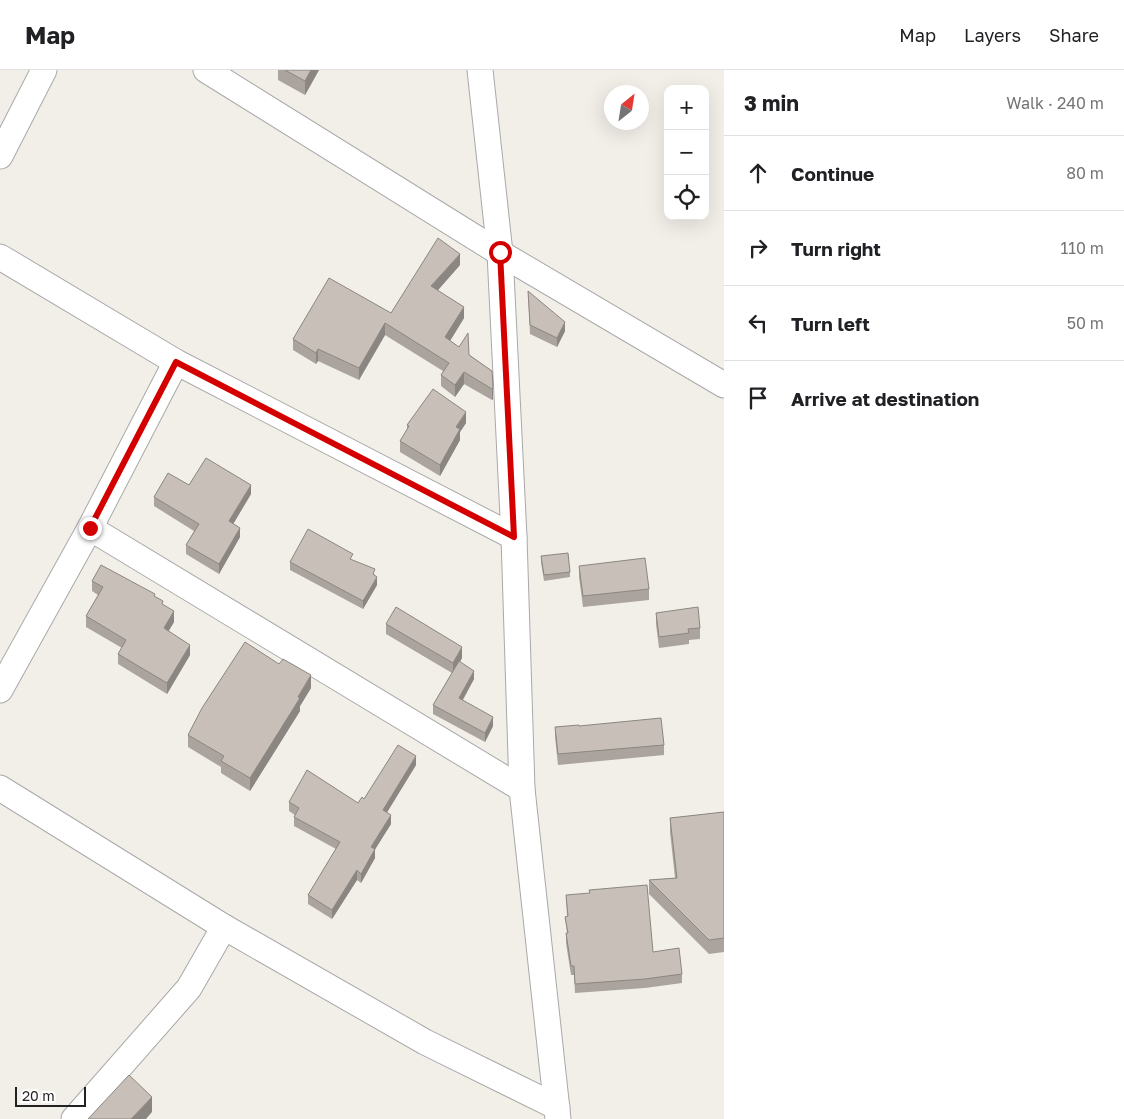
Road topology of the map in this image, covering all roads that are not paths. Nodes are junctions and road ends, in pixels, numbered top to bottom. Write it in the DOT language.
graph roads {
  1 [pos="44,70"];
  2 [pos="206,70"];
  3 [pos="480,70"];
  4 [pos="0,156"];
  5 [pos="500,252"];
  6 [pos="0,256"];
  7 [pos="176,362"];
  8 [pos="724,385"];
  9 [pos="90,528"];
  10 [pos="514,537"];
  11 [pos="0,690"];
  12 [pos="0,788"];
  13 [pos="522,790"];
  14 [pos="224,927"];
  15 [pos="558,1113"];
  16 [pos="74,1119"];
  1 -- 4 [label="street"];
  2 -- 5 [label="street"];
  3 -- 5 [label="street"];
  5 -- 8 [label="street"];
  5 -- 10 [label="street"];
  6 -- 7 [label="street"];
  7 -- 9 [label="street"];
  7 -- 10 [label="street"];
  9 -- 11 [label="street"];
  9 -- 13 [label="street"];
  10 -- 13 [label="street"];
  12 -- 14 [label="street"];
  13 -- 15 [label="street"];
  14 -- 15 [label="street"];
  14 -- 16 [label="street"];
}
